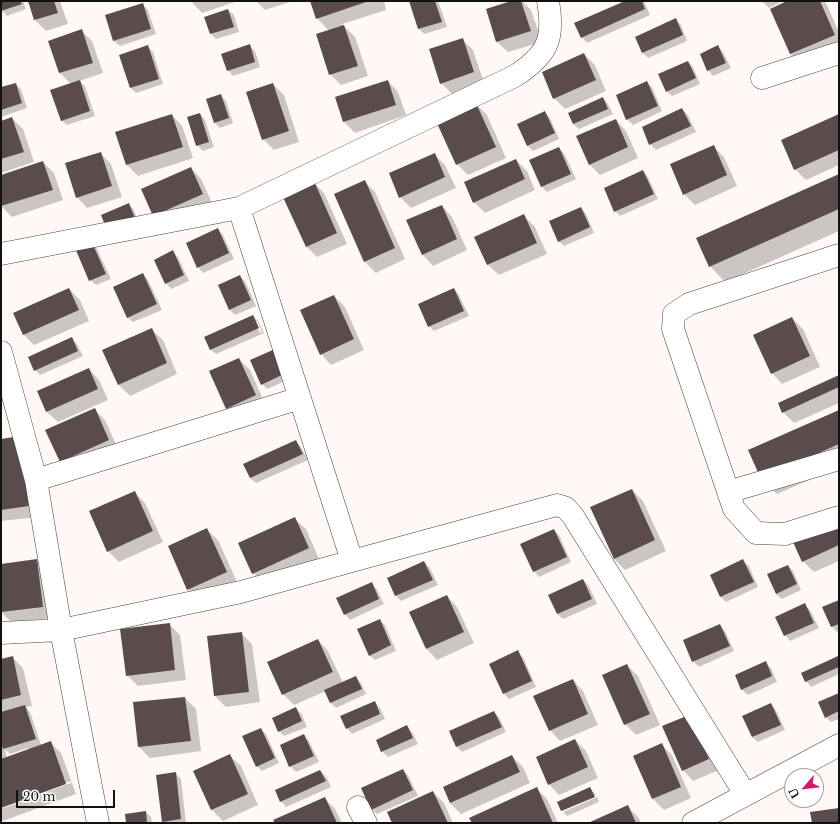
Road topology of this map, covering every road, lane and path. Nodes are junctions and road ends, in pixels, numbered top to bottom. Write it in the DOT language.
graph roads {
  1 [pos="548,1"];
  2 [pos="839,53"];
  3 [pos="762,78"];
  4 [pos="239,208"];
  5 [pos="1,254"];
  6 [pos="839,255"];
  7 [pos="1,352"];
  8 [pos="300,398"];
  9 [pos="839,459"];
  10 [pos="36,480"];
  11 [pos="728,492"];
  12 [pos="839,517"];
  13 [pos="352,561"];
  14 [pos="61,630"];
  15 [pos="1,633"];
  16 [pos="839,745"];
  17 [pos="745,794"];
  18 [pos="98,823"];
  19 [pos="693,823"];
  1 -- 4 [label="street"];
  2 -- 3 [label="street"];
  4 -- 5 [label="street"];
  4 -- 8 [label="street"];
  6 -- 11 [label="street"];
  7 -- 10 [label="street"];
  8 -- 10 [label="street"];
  8 -- 13 [label="street"];
  9 -- 11 [label="street"];
  10 -- 14 [label="street"];
  11 -- 12 [label="street"];
  13 -- 14 [label="street"];
  13 -- 17 [label="street"];
  14 -- 15 [label="street"];
  14 -- 18 [label="street"];
  16 -- 17 [label="street"];
  17 -- 19 [label="street"];
}
